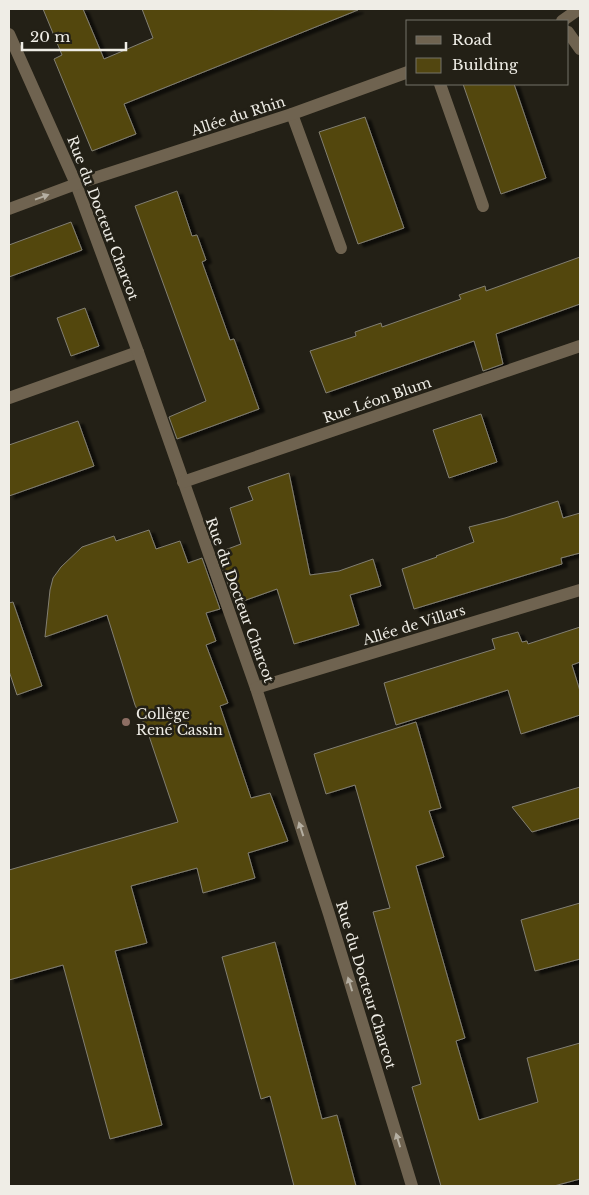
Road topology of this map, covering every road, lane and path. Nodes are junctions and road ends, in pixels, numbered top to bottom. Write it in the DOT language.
graph roads {
  1 [pos="578,9"];
  2 [pos="563,20"];
  3 [pos="569,33"];
  4 [pos="9,34"];
  5 [pos="580,49"];
  6 [pos="406,73"];
  7 [pos="440,85"];
  8 [pos="292,114"];
  9 [pos="76,184"];
  10 [pos="483,206"];
  11 [pos="9,209"];
  12 [pos="341,248"];
  13 [pos="580,346"];
  14 [pos="138,352"];
  15 [pos="9,398"];
  16 [pos="182,482"];
  17 [pos="580,590"];
  18 [pos="256,688"];
  19 [pos="412,1186"];
  1 -- 2 [label="street"];
  3 -- 5 [label="street"];
  4 -- 9 [label="street, Rue du Docteur Charcot"];
  6 -- 8 [label="street, Allée du Rhin"];
  7 -- 10 [label="street"];
  8 -- 9 [label="street, Allée du Rhin"];
  8 -- 12 [label="street"];
  11 -- 9 [label="street, Allée du Rhin, one-way"];
  9 -- 14 [label="street, Rue du Docteur Charcot"];
  13 -- 16 [label="street, Rue Léon Blum"];
  14 -- 15 [label="street"];
  14 -- 16 [label="street, Rue du Docteur Charcot"];
  16 -- 18 [label="street, Rue du Docteur Charcot"];
  17 -- 18 [label="street, Allée de Villars"];
  19 -- 18 [label="street, Rue du Docteur Charcot, one-way"];
}
